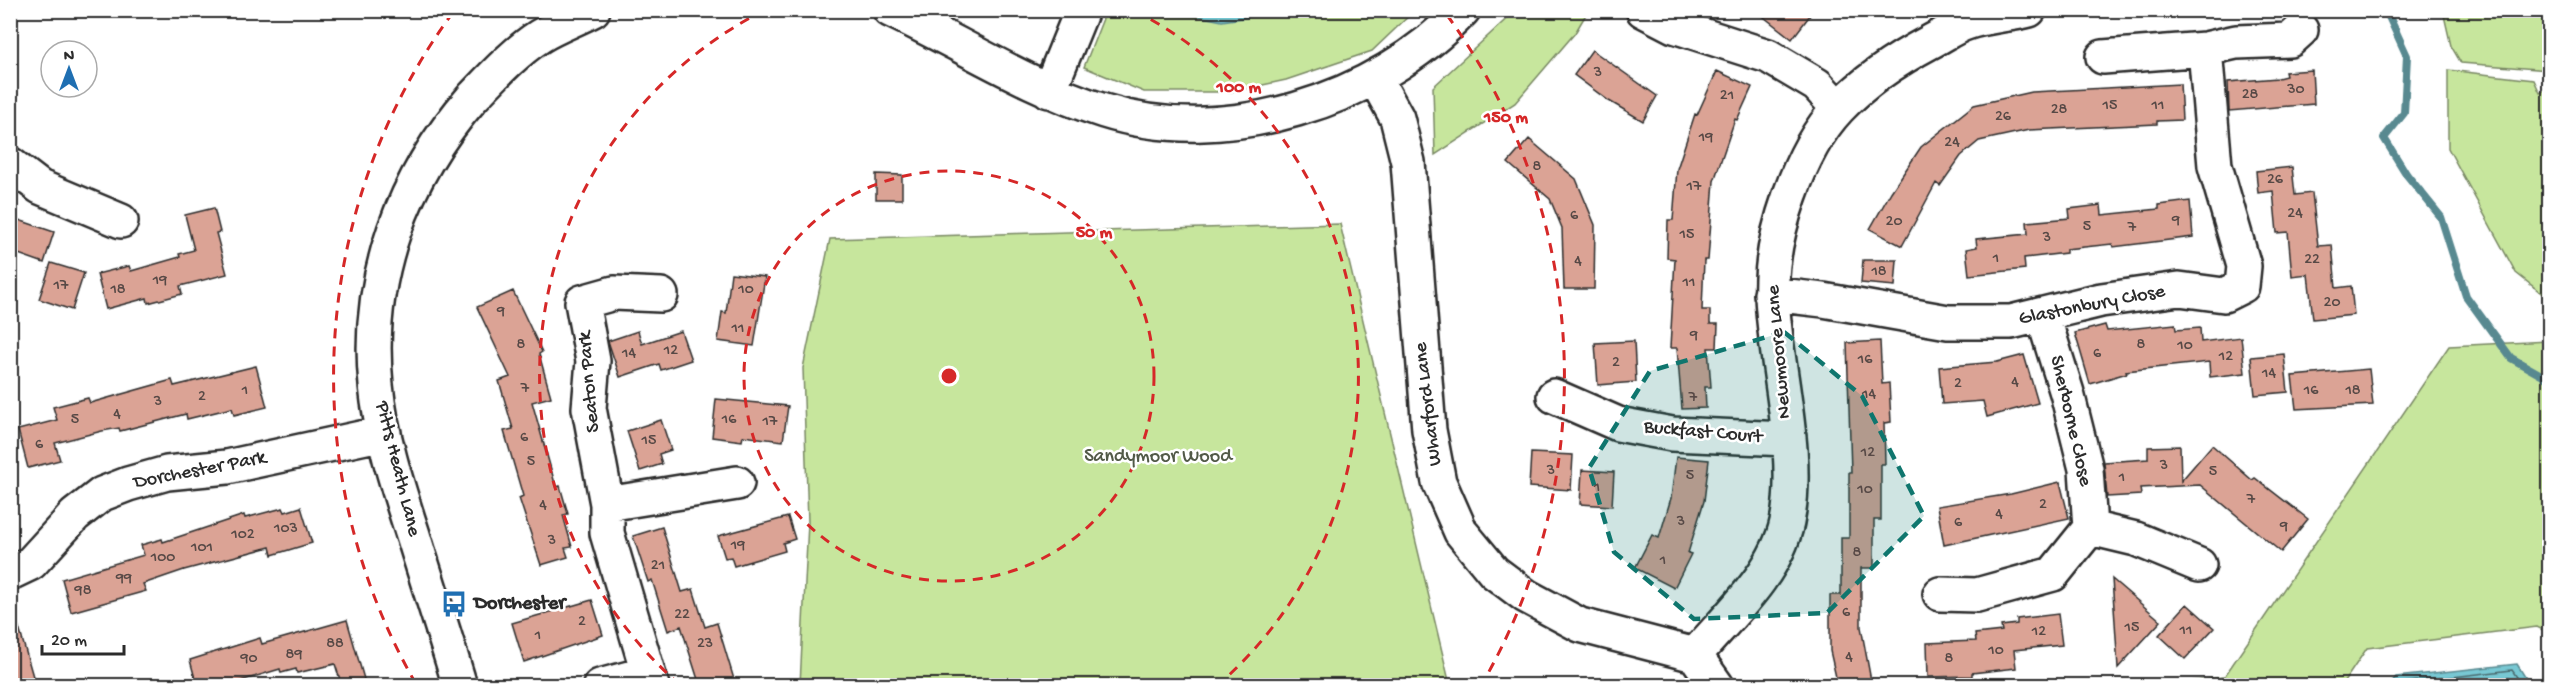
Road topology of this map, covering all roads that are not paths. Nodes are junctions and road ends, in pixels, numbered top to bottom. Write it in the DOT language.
graph roads {
  1 [pos="593,10"];
  2 [pos="890,10"];
  3 [pos="1082,10"];
  4 [pos="1463,10"];
  5 [pos="1643,10"];
  6 [pos="2029,10"];
  7 [pos="2301,30"];
  8 [pos="2205,49"];
  9 [pos="2103,57"];
  10 [pos="1375,78"];
  11 [pos="1048,91"];
  12 [pos="1839,108"];
  13 [pos="10,164"];
  14 [pos="121,222"];
  15 [pos="1771,294"];
  16 [pos="660,295"];
  17 [pos="2043,316"];
  18 [pos="1554,396"];
  19 [pos="384,433"];
  20 [pos="1787,439"];
  21 [pos="737,483"];
  22 [pos="607,504"];
  23 [pos="2090,528"];
  24 [pos="2199,565"];
  25 [pos="10,573"];
  26 [pos="1940,594"];
  27 [pos="1695,655"];
  28 [pos="650,679"];
  29 [pos="460,686"];
  30 [pos="600,686"];
  31 [pos="1717,686"];
  1 -- 19 [label="street, Pitts Heath Lane"];
  2 -- 11 [label="street"];
  3 -- 11 [label="street"];
  4 -- 10 [label="street"];
  5 -- 12 [label="street"];
  6 -- 12 [label="street, Newmoore Lane"];
  7 -- 8 [label="street"];
  8 -- 9 [label="street"];
  8 -- 17 [label="street, Glastonbury Close"];
  10 -- 11 [label="street"];
  10 -- 27 [label="street, Wharford Lane"];
  12 -- 15 [label="street, Newmoore Lane"];
  13 -- 14 [label="street"];
  15 -- 17 [label="street, Glastonbury Close"];
  15 -- 20 [label="street, Newmoore Lane"];
  16 -- 22 [label="street, Seaton Park"];
  17 -- 23 [label="street, Sherborne Close"];
  18 -- 20 [label="street, Buckfast Court"];
  19 -- 25 [label="street, Dorchester Park"];
  19 -- 29 [label="street, Pitts Heath Lane"];
  20 -- 27 [label="street, Newmoore Lane"];
  21 -- 22 [label="street"];
  22 -- 28 [label="street, Seaton Park"];
  23 -- 24 [label="street"];
  23 -- 26 [label="street"];
  27 -- 31 [label="street"];
  28 -- 30 [label="street, Seaton Park"];
}
